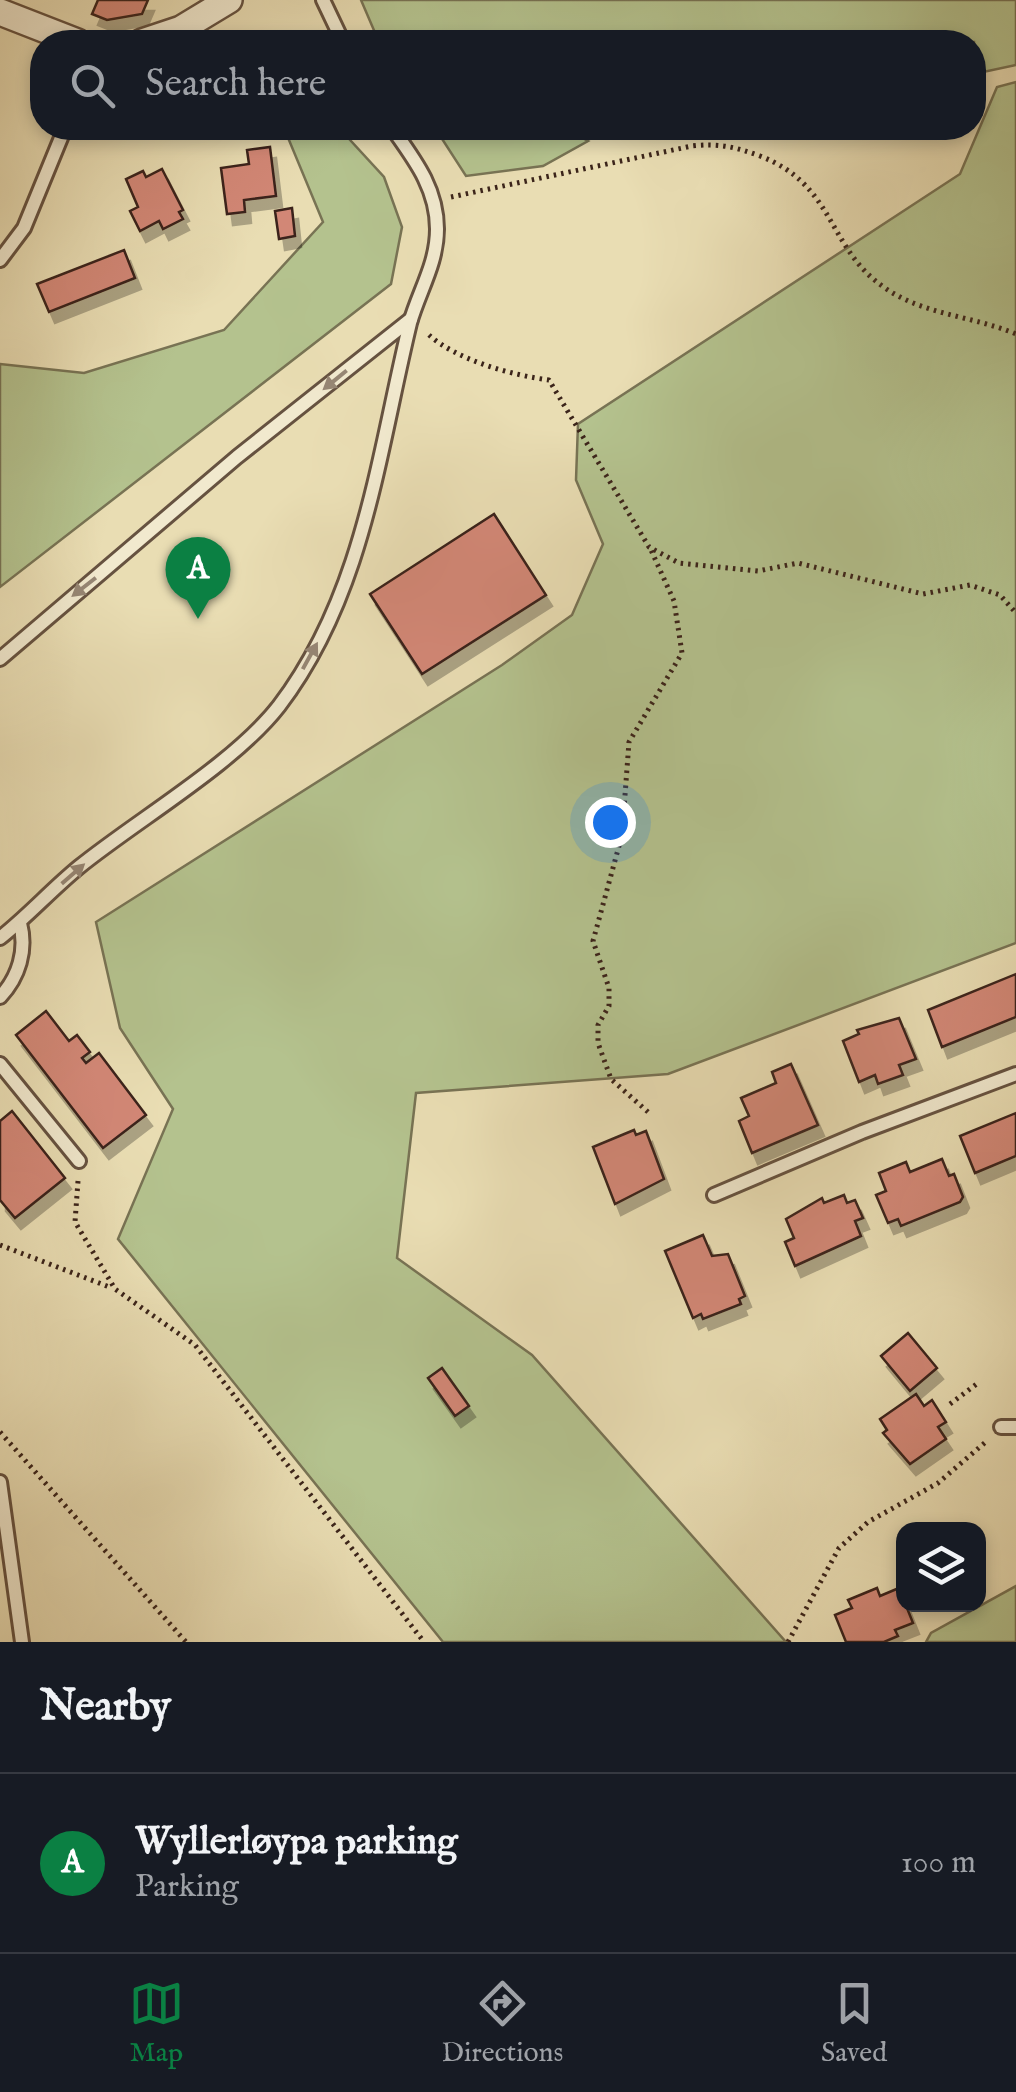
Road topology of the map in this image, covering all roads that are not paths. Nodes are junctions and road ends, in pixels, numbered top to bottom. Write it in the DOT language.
graph roads {
  1 [pos="323,0"];
  2 [pos="227,2"];
  3 [pos="0,12"];
  4 [pos="46,30"];
  5 [pos="173,30"];
  6 [pos="338,30"];
  7 [pos="61,140"];
  8 [pos="400,140"];
  9 [pos="0,260"];
  10 [pos="411,319"];
  11 [pos="0,659"];
  12 [pos="20,923"];
  13 [pos="0,938"];
  14 [pos="0,997"];
  15 [pos="0,1064"];
  16 [pos="1016,1074"];
  17 [pos="79,1161"];
  18 [pos="714,1195"];
  19 [pos="1001,1427"];
  20 [pos="1016,1427"];
  21 [pos="0,1482"];
  22 [pos="22,1642"];
  1 -- 6 [label="lane"];
  2 -- 5 [label="street"];
  3 -- 4 [label="street"];
  7 -- 9 [label="lane"];
  8 -- 10 [label="lane"];
  10 -- 11 [label="lane, one-way"];
  12 -- 10 [label="lane, one-way"];
  12 -- 13 [label="lane"];
  12 -- 14 [label="lane"];
  15 -- 17 [label="lane"];
  16 -- 18 [label="lane"];
  19 -- 20 [label="lane"];
  21 -- 22 [label="lane"];
}
